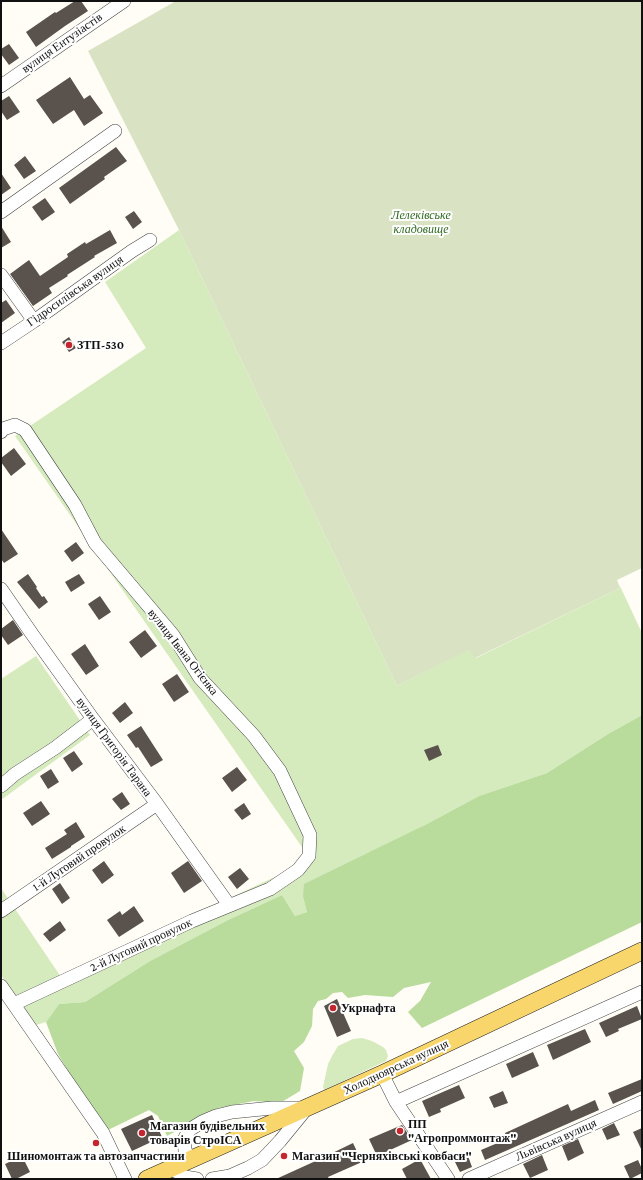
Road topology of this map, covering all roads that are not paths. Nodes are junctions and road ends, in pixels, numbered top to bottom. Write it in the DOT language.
graph roads {
  1 [pos="124,1"];
  2 [pos="1,86"];
  3 [pos="115,131"];
  4 [pos="1,212"];
  5 [pos="150,240"];
  6 [pos="1,275"];
  7 [pos="34,321"];
  8 [pos="1,343"];
  9 [pos="2,431"];
  10 [pos="1,589"];
  11 [pos="93,720"];
  12 [pos="1,786"];
  13 [pos="156,804"];
  14 [pos="270,889"];
  15 [pos="229,905"];
  16 [pos="1,911"];
  17 [pos="642,951"];
  18 [pos="1,986"];
  19 [pos="642,992"];
  20 [pos="14,1004"];
  21 [pos="382,1074"];
  22 [pos="396,1102"];
  23 [pos="642,1102"];
  24 [pos="307,1108"];
  25 [pos="190,1160"];
  26 [pos="171,1168"];
  27 [pos="125,1179"];
  28 [pos="147,1179"];
  29 [pos="196,1179"];
  30 [pos="212,1179"];
  31 [pos="448,1179"];
  32 [pos="469,1179"];
  1 -- 2 [label="street, вулиця Ентузіастів"];
  3 -- 4 [label="street"];
  5 -- 7 [label="street, Гідросилівська вулиця"];
  6 -- 7 [label="street"];
  7 -- 8 [label="street, Гідросилівська вулиця"];
  9 -- 14 [label="street, вулиця Івана Огієнка"];
  10 -- 11 [label="street, вулиця Григорія Тарана"];
  11 -- 12 [label="street"];
  11 -- 13 [label="street, вулиця Григорія Тарана"];
  13 -- 15 [label="street, вулиця Григорія Тарана"];
  13 -- 16 [label="street, 1-й Луговий провулок"];
  14 -- 15 [label="street, 2-й Луговий провулок"];
  15 -- 20 [label="street, 2-й Луговий провулок"];
  17 -- 21 [label="main road, Холодноярська вулиця"];
  18 -- 20 [label="street"];
  19 -- 22 [label="street"];
  20 -- 27 [label="street"];
  21 -- 22 [label="street"];
  21 -- 24 [label="main road, Холодноярська вулиця"];
  22 -- 31 [label="street"];
  23 -- 32 [label="street, Львівська вулиця"];
  24 -- 25 [label="main road, Холодноярська вулиця"];
  24 -- 25 [label="street"];
  24 -- 30 [label="street"];
  25 -- 26 [label="main road, Холодноярська вулиця"];
  26 -- 28 [label="main road, Холодноярська вулиця"];
  26 -- 29 [label="street"];
}
